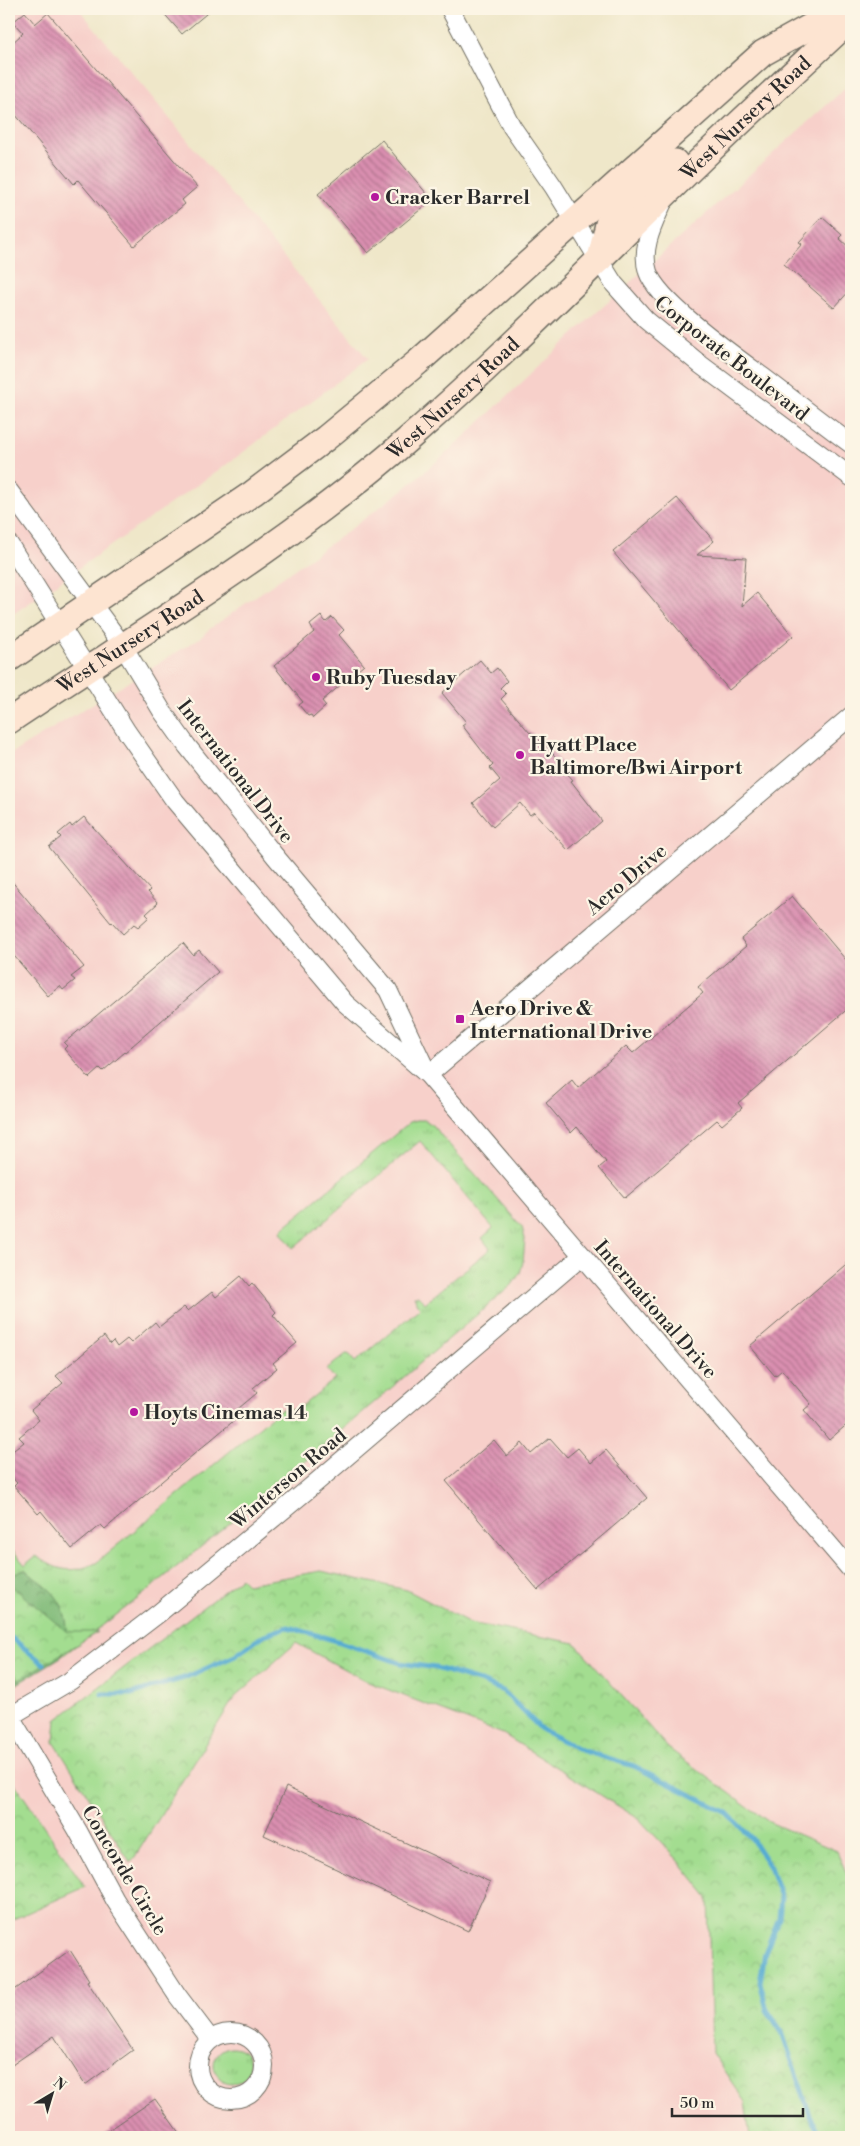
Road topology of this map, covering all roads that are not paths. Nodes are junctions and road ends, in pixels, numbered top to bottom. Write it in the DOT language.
graph roads {
  1 [pos="450,9"];
  2 [pos="842,9"];
  3 [pos="851,19"];
  4 [pos="763,53"];
  5 [pos="667,193"];
  6 [pos="575,221"];
  7 [pos="600,259"];
  8 [pos="851,444"];
  9 [pos="851,477"];
  10 [pos="9,491"];
  11 [pos="9,544"];
  12 [pos="91,604"];
  13 [pos="59,626"];
  14 [pos="123,646"];
  15 [pos="9,659"];
  16 [pos="87,668"];
  17 [pos="851,716"];
  18 [pos="9,721"];
  19 [pos="428,1075"];
  20 [pos="582,1256"];
  21 [pos="851,1570"];
  22 [pos="10,1717"];
  23 [pos="211,2040"];
  1 -- 6 [label="street, Corporate Boulevard"];
  2 -- 4 [label="main road, West Nursery Road"];
  3 -- 5 [label="main road, West Nursery Road"];
  4 -- 6 [label="main road, West Nursery Road"];
  4 -- 7 [label="main road"];
  5 -- 7 [label="main road, West Nursery Road"];
  5 -- 8 [label="street, Corporate Boulevard"];
  6 -- 7 [label="street, Corporate Boulevard"];
  6 -- 12 [label="main road, West Nursery Road"];
  7 -- 9 [label="street, Corporate Boulevard"];
  7 -- 14 [label="main road, West Nursery Road"];
  10 -- 12 [label="street, International Drive"];
  11 -- 13 [label="street, International Drive"];
  12 -- 13 [label="main road, West Nursery Road"];
  12 -- 14 [label="street, International Drive"];
  13 -- 15 [label="main road, West Nursery Road"];
  13 -- 16 [label="street, International Drive"];
  14 -- 16 [label="main road, West Nursery Road"];
  14 -- 19 [label="street, International Drive"];
  16 -- 18 [label="main road, West Nursery Road"];
  16 -- 19 [label="street, International Drive"];
  17 -- 19 [label="street, Aero Drive"];
  19 -- 20 [label="street, International Drive"];
  20 -- 21 [label="street, International Drive"];
  20 -- 22 [label="street, Winterson Road"];
  22 -- 23 [label="street, Concorde Circle"];
}
